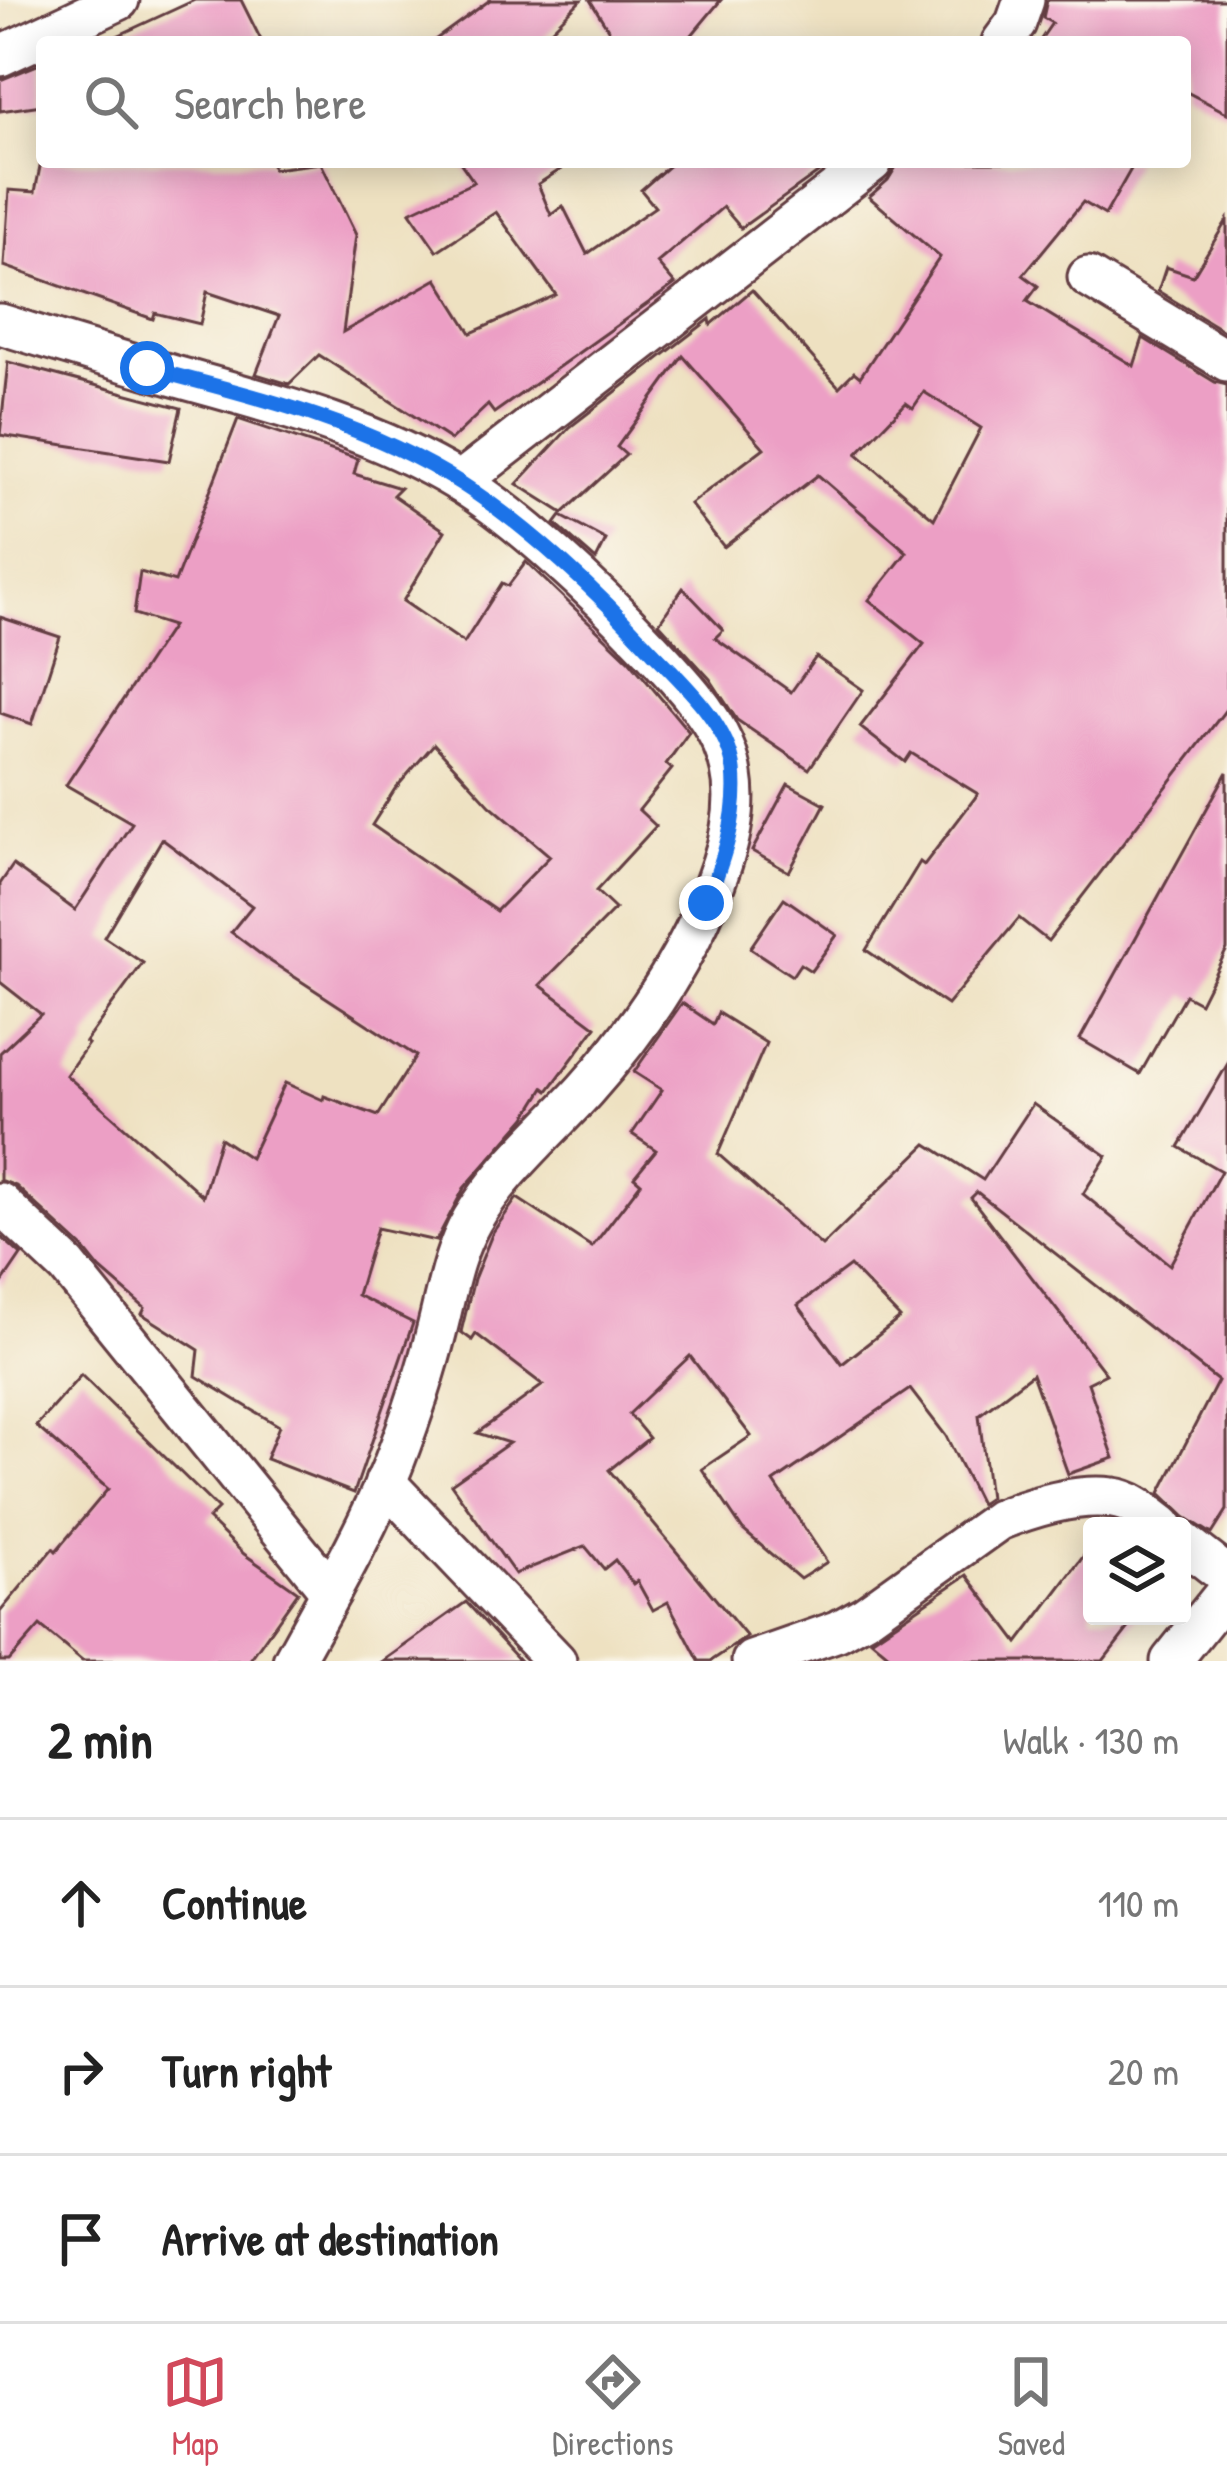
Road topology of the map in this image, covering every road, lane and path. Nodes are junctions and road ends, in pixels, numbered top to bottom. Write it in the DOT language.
graph roads {
  1 [pos="119,0"];
  2 [pos="1024,0"];
  3 [pos="42,36"];
  4 [pos="1006,36"];
  5 [pos="36,39"];
  6 [pos="0,56"];
  7 [pos="864,168"];
  8 [pos="1088,277"];
  9 [pos="0,324"];
  10 [pos="1227,361"];
  11 [pos="460,482"];
  12 [pos="0,1203"];
  13 [pos="385,1482"];
  14 [pos="1151,1517"];
  15 [pos="1191,1548"];
  16 [pos="1227,1576"];
  17 [pos="1227,1591"];
  18 [pos="331,1592"];
  19 [pos="293,1661"];
  20 [pos="556,1661"];
  21 [pos="752,1661"];
  22 [pos="1171,1661"];
  1 -- 3 [label="street"];
  2 -- 4 [label="street"];
  5 -- 6 [label="street"];
  7 -- 11 [label="street"];
  8 -- 10 [label="street"];
  9 -- 11 [label="street"];
  11 -- 13 [label="street"];
  12 -- 18 [label="street"];
  13 -- 18 [label="street"];
  13 -- 20 [label="street"];
  14 -- 21 [label="street"];
  15 -- 16 [label="street"];
  17 -- 22 [label="street"];
  18 -- 19 [label="street"];
}
